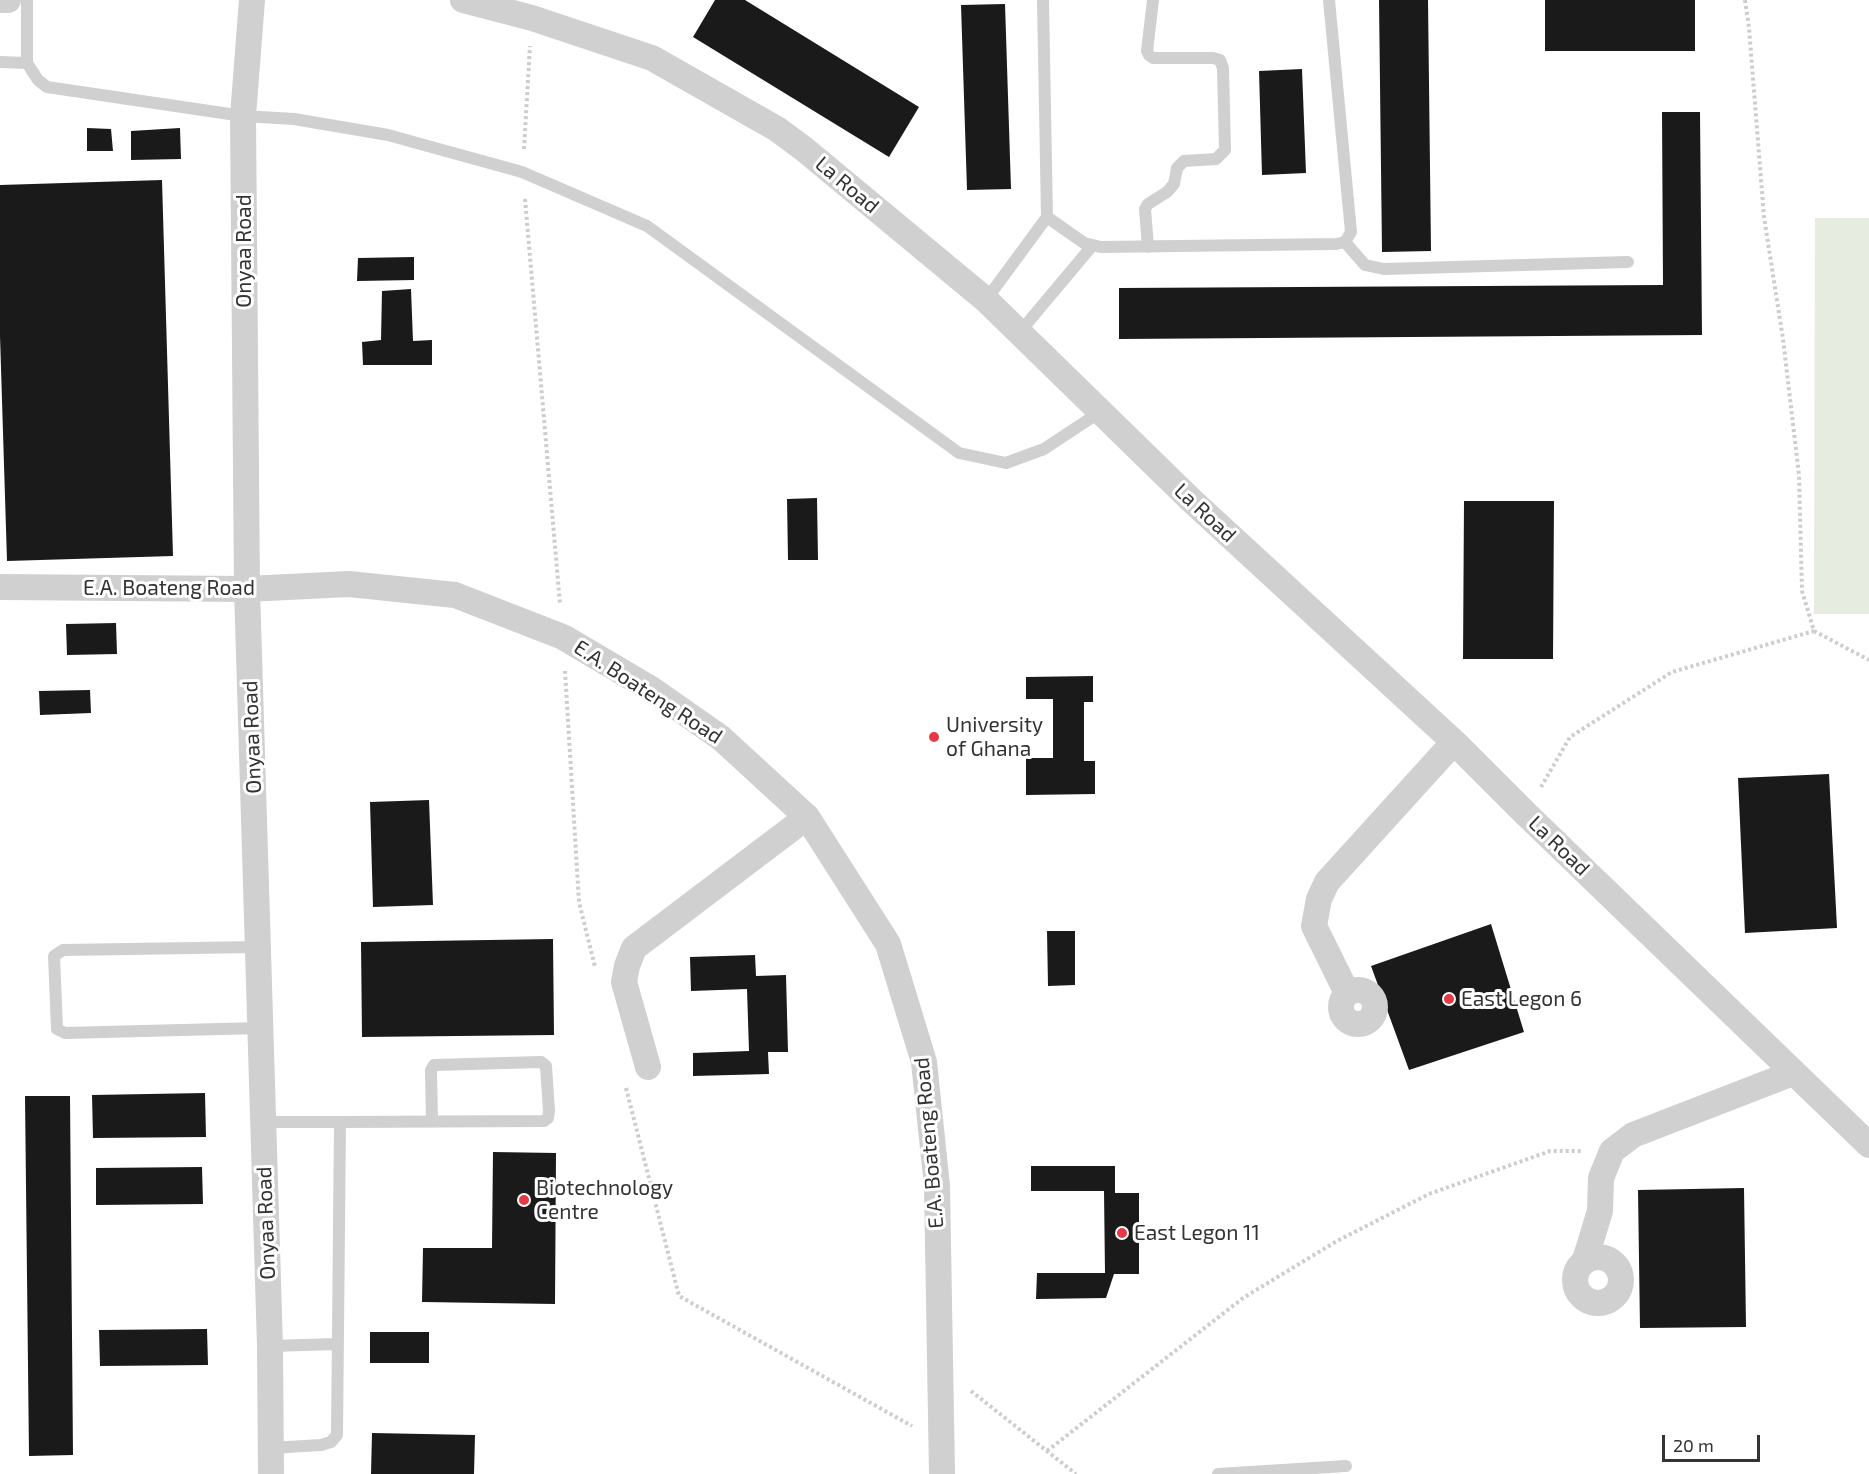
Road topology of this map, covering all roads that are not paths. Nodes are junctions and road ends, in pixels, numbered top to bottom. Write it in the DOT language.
graph roads {
  1 [pos="0,0"];
  2 [pos="8,0"];
  3 [pos="27,0"];
  4 [pos="252,0"];
  5 [pos="463,0"];
  6 [pos="1043,0"];
  7 [pos="1153,0"];
  8 [pos="1329,0"];
  9 [pos="0,62"];
  10 [pos="27,63"];
  11 [pos="243,116"];
  12 [pos="1047,217"];
  13 [pos="1345,242"];
  14 [pos="1092,246"];
  15 [pos="1148,247"];
  16 [pos="1628,262"];
  17 [pos="986,300"];
  18 [pos="1019,333"];
  19 [pos="1100,411"];
  20 [pos="0,587"];
  21 [pos="247,590"];
  22 [pos="1454,742"];
  23 [pos="807,817"];
  24 [pos="258,947"];
  25 [pos="1347,993"];
  26 [pos="260,1028"];
  27 [pos="648,1067"];
  28 [pos="1793,1073"];
  29 [pos="263,1122"];
  30 [pos="340,1122"];
  31 [pos="432,1122"];
  32 [pos="1869,1145"];
  33 [pos="1585,1260"];
  34 [pos="337,1344"];
  35 [pos="270,1346"];
  36 [pos="271,1448"];
  37 [pos="1346,1466"];
  38 [pos="271,1474"];
  39 [pos="942,1474"];
  40 [pos="1218,1474"];
  1 -- 2 [label="street"];
  3 -- 10 [label="lane"];
  4 -- 11 [label="street, Onyaa Road"];
  5 -- 17 [label="street, La Road"];
  6 -- 12 [label="lane"];
  7 -- 15 [label="lane"];
  8 -- 13 [label="lane"];
  9 -- 10 [label="lane"];
  10 -- 11 [label="lane"];
  11 -- 19 [label="lane"];
  11 -- 21 [label="street, Onyaa Road"];
  12 -- 14 [label="lane"];
  12 -- 17 [label="lane"];
  13 -- 15 [label="lane"];
  13 -- 16 [label="lane"];
  14 -- 15 [label="lane"];
  14 -- 18 [label="lane"];
  17 -- 18 [label="street, La Road"];
  18 -- 19 [label="street, La Road"];
  19 -- 22 [label="street, La Road"];
  20 -- 21 [label="street, E.A. Boateng Road"];
  21 -- 23 [label="street, E.A. Boateng Road"];
  21 -- 24 [label="street, Onyaa Road"];
  22 -- 25 [label="street"];
  22 -- 28 [label="street, La Road"];
  23 -- 27 [label="street"];
  23 -- 39 [label="street, E.A. Boateng Road"];
  24 -- 26 [label="street, Onyaa Road"];
  24 -- 26 [label="lane"];
  26 -- 29 [label="street, Onyaa Road"];
  28 -- 32 [label="street, La Road"];
  28 -- 33 [label="street"];
  29 -- 30 [label="lane"];
  29 -- 35 [label="street, Onyaa Road"];
  30 -- 31 [label="lane"];
  30 -- 34 [label="lane"];
  31 -- 31 [label="lane"];
  34 -- 35 [label="lane"];
  34 -- 36 [label="lane"];
  35 -- 36 [label="street, Onyaa Road"];
  36 -- 38 [label="street, Onyaa Road"];
  37 -- 40 [label="lane"];
}
